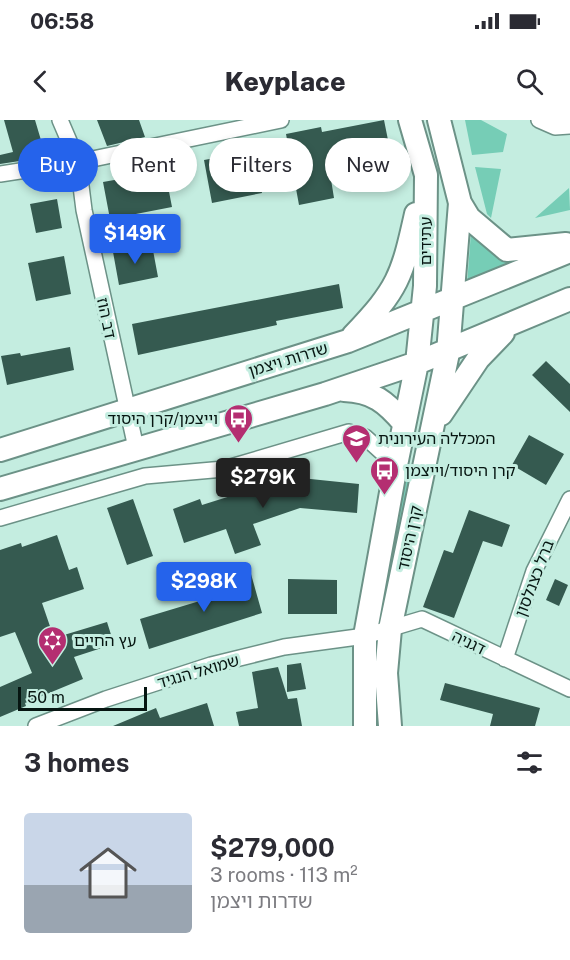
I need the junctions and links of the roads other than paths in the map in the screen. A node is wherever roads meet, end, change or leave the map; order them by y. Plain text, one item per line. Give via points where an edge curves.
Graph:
1 (60, 120) edge
2 (281, 120) edge
3 (410, 120) edge
4 (439, 120) edge
5 (539, 120) edge
6 (570, 126) edge
7 (68, 138) edge
8 (98, 158) edge
9 (18, 171) edge
10 (0, 174) edge
11 (426, 175) junction
12 (82, 192) edge
13 (460, 203) junction
14 (570, 243) edge
15 (570, 251) edge
16 (570, 299) edge
17 (450, 301) junction
18 (422, 312) junction
19 (524, 318) junction
20 (348, 341) junction
21 (448, 353) junction
22 (417, 363) junction
23 (325, 394) junction
24 (127, 408) junction
25 (404, 423) junction
26 (432, 431) junction
27 (136, 448) junction
28 (0, 450) edge
29 (396, 465) junction
30 (0, 489) edge
31 (570, 499) edge
32 (0, 518) edge
33 (390, 629) junction
34 (365, 636) junction
35 (505, 659) junction
36 (570, 689) edge
37 (36, 726) edge
38 (365, 726) edge
39 (390, 726) edge

1 - 7 street, דב הוז
2 - 8 street
3 - 11 main road, עתידים
4 - 13 main road, עתידים
5 - 6 street via 555,127
9 - 10 street
11 - 18 main road, עתידים
11 - 20 main road via 404,268 394,289
12 - 24 street, דב הוז
13 - 14 main road via 469,218 507,250
13 - 17 main road, עתידים
15 - 17 main road, שדרות ויצמן
16 - 19 main road
17 - 18 main road, שדרות ויצמן
17 - 21 main road, עתידים
18 - 20 main road, שדרות ויצמן
18 - 22 main road, עתידים
19 - 21 main road
19 - 26 main road via 478,359
20 - 24 main road, שדרות ויצמן
21 - 22 main road
21 - 26 main road, קרן היסוד
22 - 23 main road
22 - 25 main road, קרן היסוד
23 - 25 main road via 355,391 375,395
23 - 27 main road
24 - 27 street, דב הוז
24 - 28 main road, שדרות ויצמן
25 - 29 main road, קרן היסוד
26 - 33 main road, קרן היסוד
27 - 30 main road
29 - 32 street via 365,437 349,432 224,469 145,476
29 - 34 main road, קרן היסוד
31 - 35 street, ברל כצנלסון via 534,570
33 - 34 street, דגניה
33 - 35 street, דגניה via 422,620
33 - 39 main road, קרן היסוד via 386,673
34 - 37 street, שמואל הנגיד via 284,647 212,665
34 - 38 main road, קרן היסוד
35 - 36 street, דגניה

